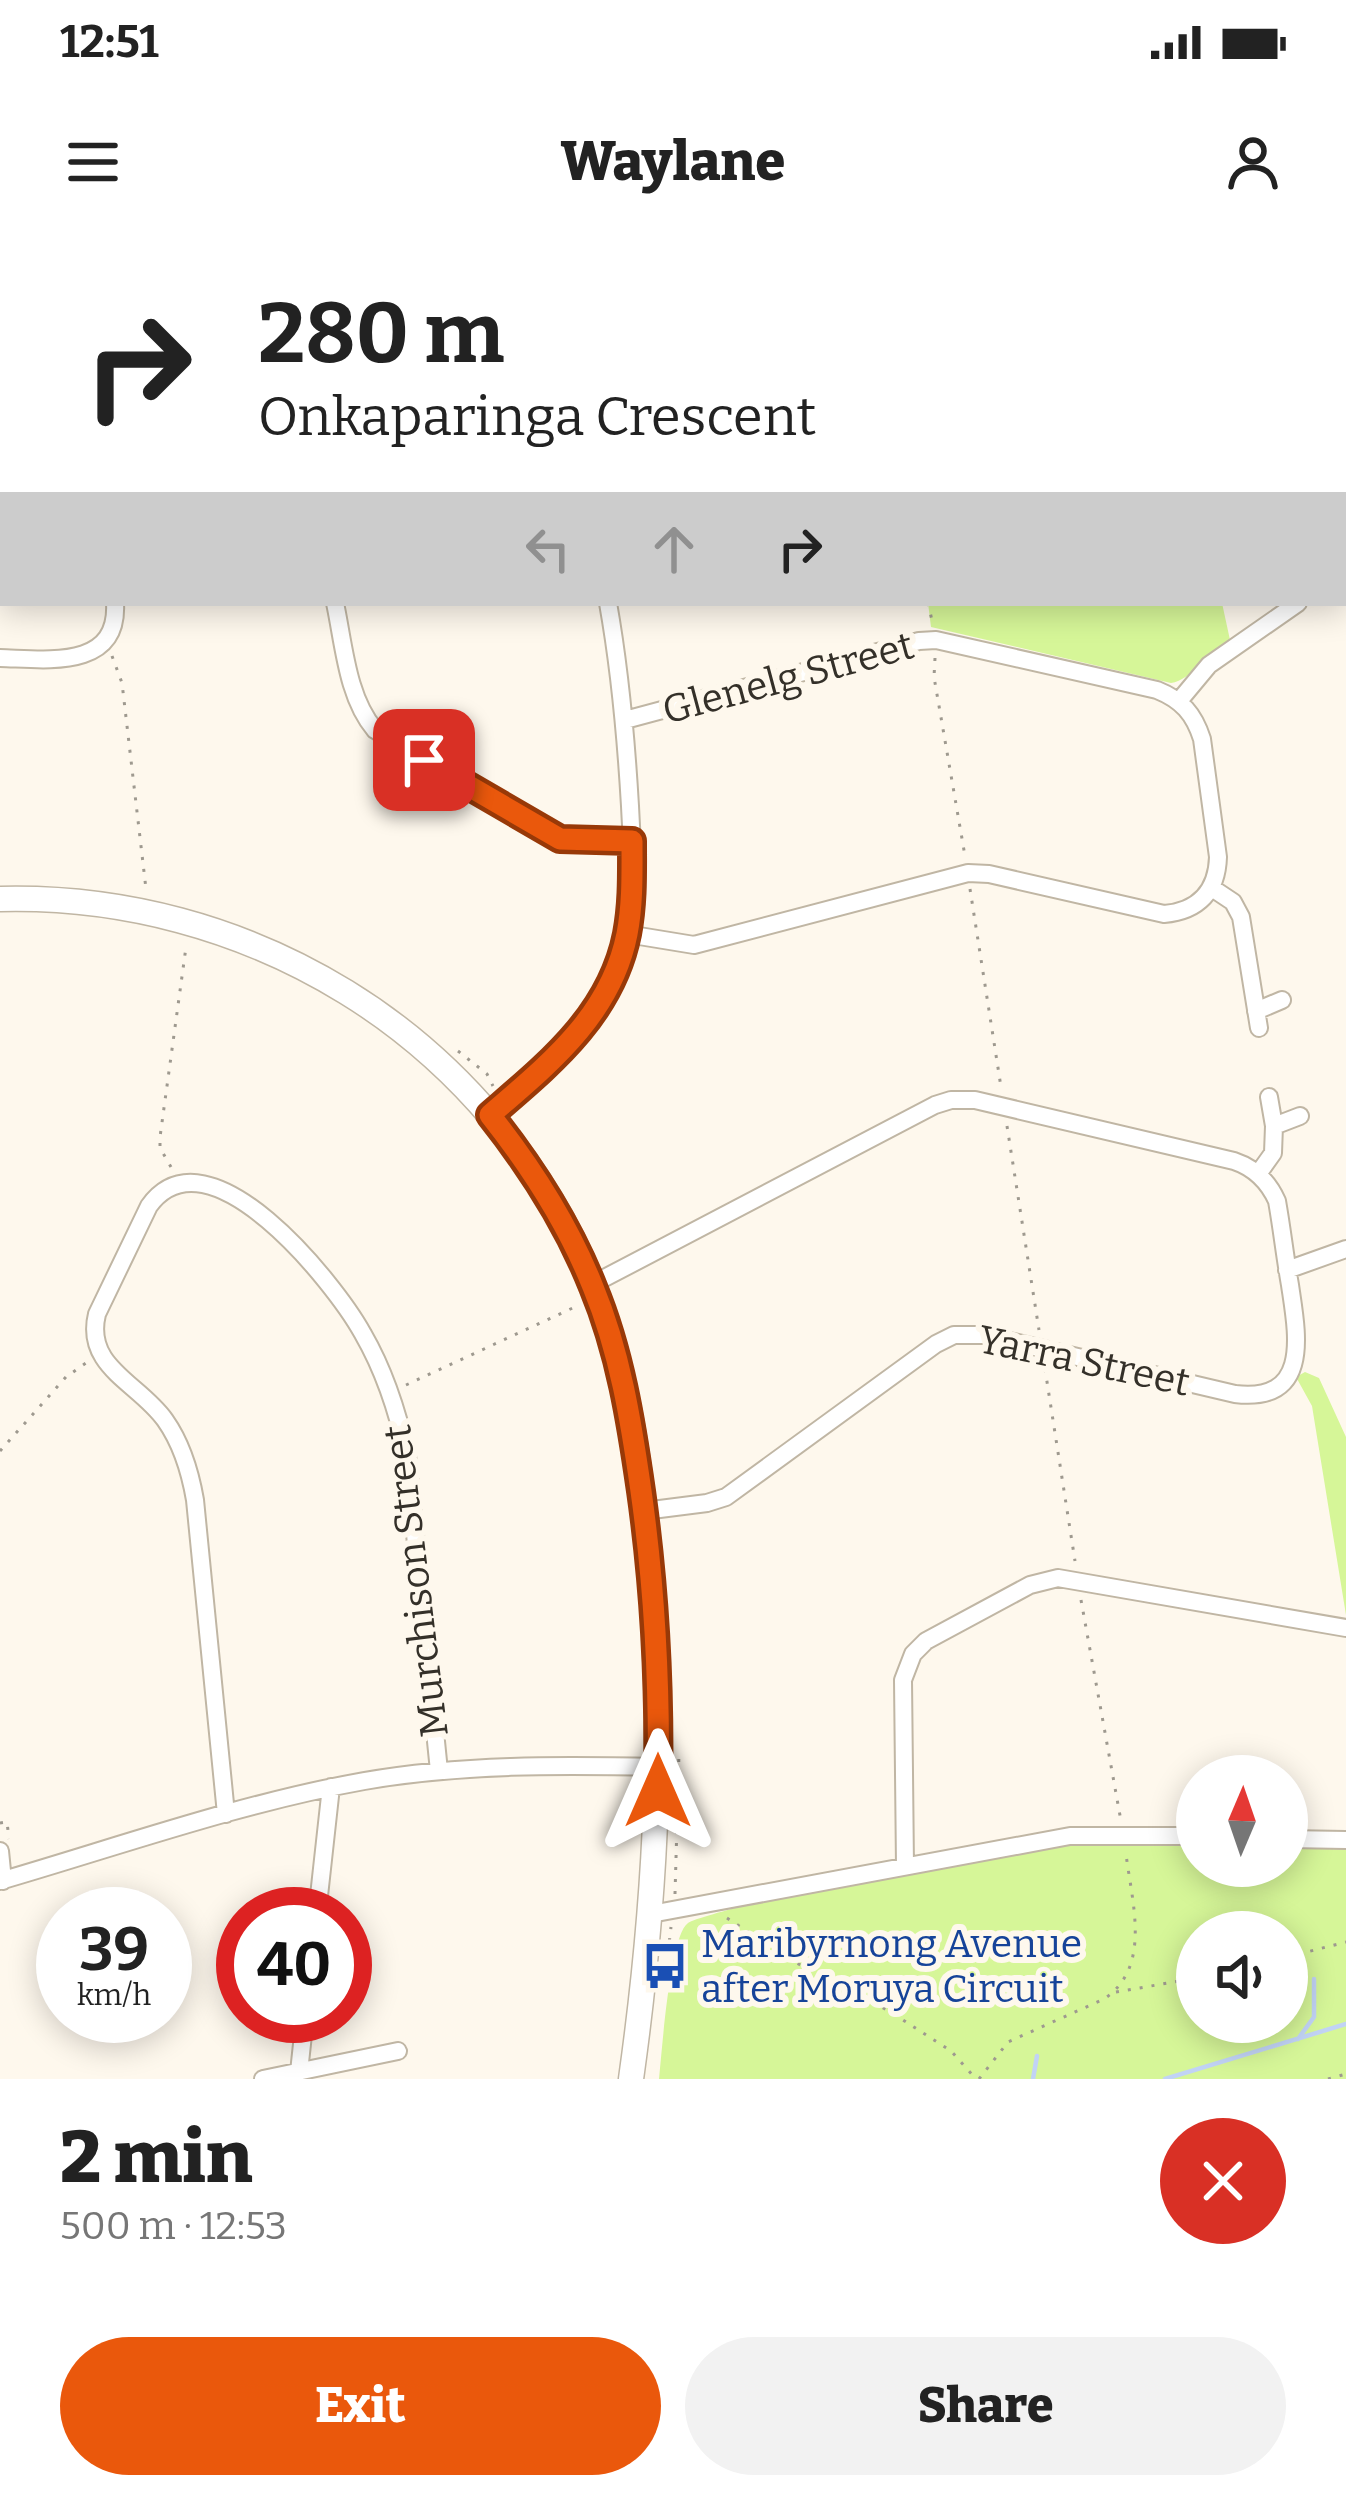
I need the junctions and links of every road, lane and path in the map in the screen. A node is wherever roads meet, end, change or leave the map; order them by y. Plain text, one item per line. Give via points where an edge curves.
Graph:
1 (115, 606) edge
2 (336, 606) edge
3 (608, 606) edge
4 (929, 606) edge
5 (1294, 606) edge
6 (936, 640) junction
7 (102, 643) junction
8 (0, 658) edge
9 (1179, 701) junction
10 (625, 721) junction
11 (632, 841) junction
12 (968, 873) junction
13 (1212, 888) junction
14 (138, 895) dead end
15 (0, 899) edge
16 (627, 934) junction
17 (187, 945) dead end
18 (1282, 1000) dead end
19 (447, 1042) dead end
20 (500, 1086) dead end
21 (1269, 1097) dead end
22 (1004, 1107) junction
23 (490, 1115) junction
24 (1300, 1116) dead end
25 (1274, 1126) junction
26 (175, 1173) dead end
27 (1258, 1174) junction
28 (1346, 1249) edge
29 (1287, 1270) junction
30 (596, 1293) junction
31 (1042, 1348) junction
32 (91, 1360) dead end
33 (390, 1393) junction
34 (0, 1451) edge
35 (644, 1511) junction
36 (1078, 1581) junction
37 (1346, 1628) edge
38 (677, 1738) dead end
39 (658, 1767) junction
40 (439, 1771) junction
41 (331, 1787) junction
42 (226, 1814) junction
43 (1124, 1834) junction
44 (1176, 1835) edge
45 (1308, 1839) edge
46 (1346, 1840) edge
47 (0, 1851) edge
48 (905, 1866) junction
49 (2, 1881) edge
50 (319, 1887) edge
51 (662, 1912) junction
52 (726, 1918) dead end
53 (1346, 1942) edge
54 (1308, 1952) edge
55 (665, 1966) dead end
56 (1176, 1982) edge
57 (1114, 1993) junction
58 (302, 2043) edge
59 (398, 2051) dead end
60 (298, 2072) junction
61 (1346, 2074) edge
62 (262, 2079) edge
63 (631, 2079) edge
64 (978, 2079) edge
65 (1328, 2079) edge

1 - 7 street
2 - 11 street via 356,698 375,730 545,833 576,842
3 - 10 street
4 - 6 path
5 - 9 street via 1209,665
6 - 9 street, Glenelg Street
6 - 10 street, Glenelg Street
6 - 12 path via 934,677
7 - 8 street via 71,659
7 - 14 path via 122,683 146,891
9 - 13 street via 1202,739 1218,857
10 - 11 street
11 - 16 street
12 - 13 street via 1164,914 1188,910
12 - 16 street via 694,945
12 - 22 path
13 - 18 street via 1241,917 1257,1019
15 - 23 street via 131,909 265,950 387,1020
16 - 23 street via 589,1021
17 - 26 path via 160,1137
19 - 20 path
21 - 25 street
22 - 27 street via 1234,1161
22 - 30 street via 943,1102
22 - 31 path
23 - 30 street via 548,1196
24 - 25 street
25 - 27 street via 1273,1153
27 - 29 street, Yarra Street via 1276,1201
28 - 29 street
29 - 31 street, Yarra Street via 1297,1355 1267,1391 1235,1394
30 - 33 path
30 - 35 street via 622,1378
31 - 35 street, Yarra Street via 974,1333 945,1339 726,1498
31 - 36 path
32 - 34 path
33 - 40 street, Murchison Street via 407,1455
33 - 42 street, Murchison Street via 350,1311 271,1224 201,1182 175,1184 154,1198 97,1314 95,1340 105,1363 166,1421 188,1467
35 - 39 street
36 - 37 street
36 - 43 path
36 - 48 street via 1030,1585 913,1654 903,1689
38 - 51 path via 678,1818
39 - 40 street
39 - 51 street
40 - 41 street
41 - 42 street
41 - 50 street
42 - 49 street
43 - 44 street
43 - 48 street via 1070,1835
43 - 57 path via 1136,1942 1129,1974
45 - 46 street
47 - 49 street
48 - 51 street
51 - 55 path
51 - 63 street
52 - 64 path via 951,2050
53 - 54 path
56 - 57 path
57 - 64 path via 1008,2042
58 - 60 street
59 - 60 street
60 - 62 street
61 - 65 path

